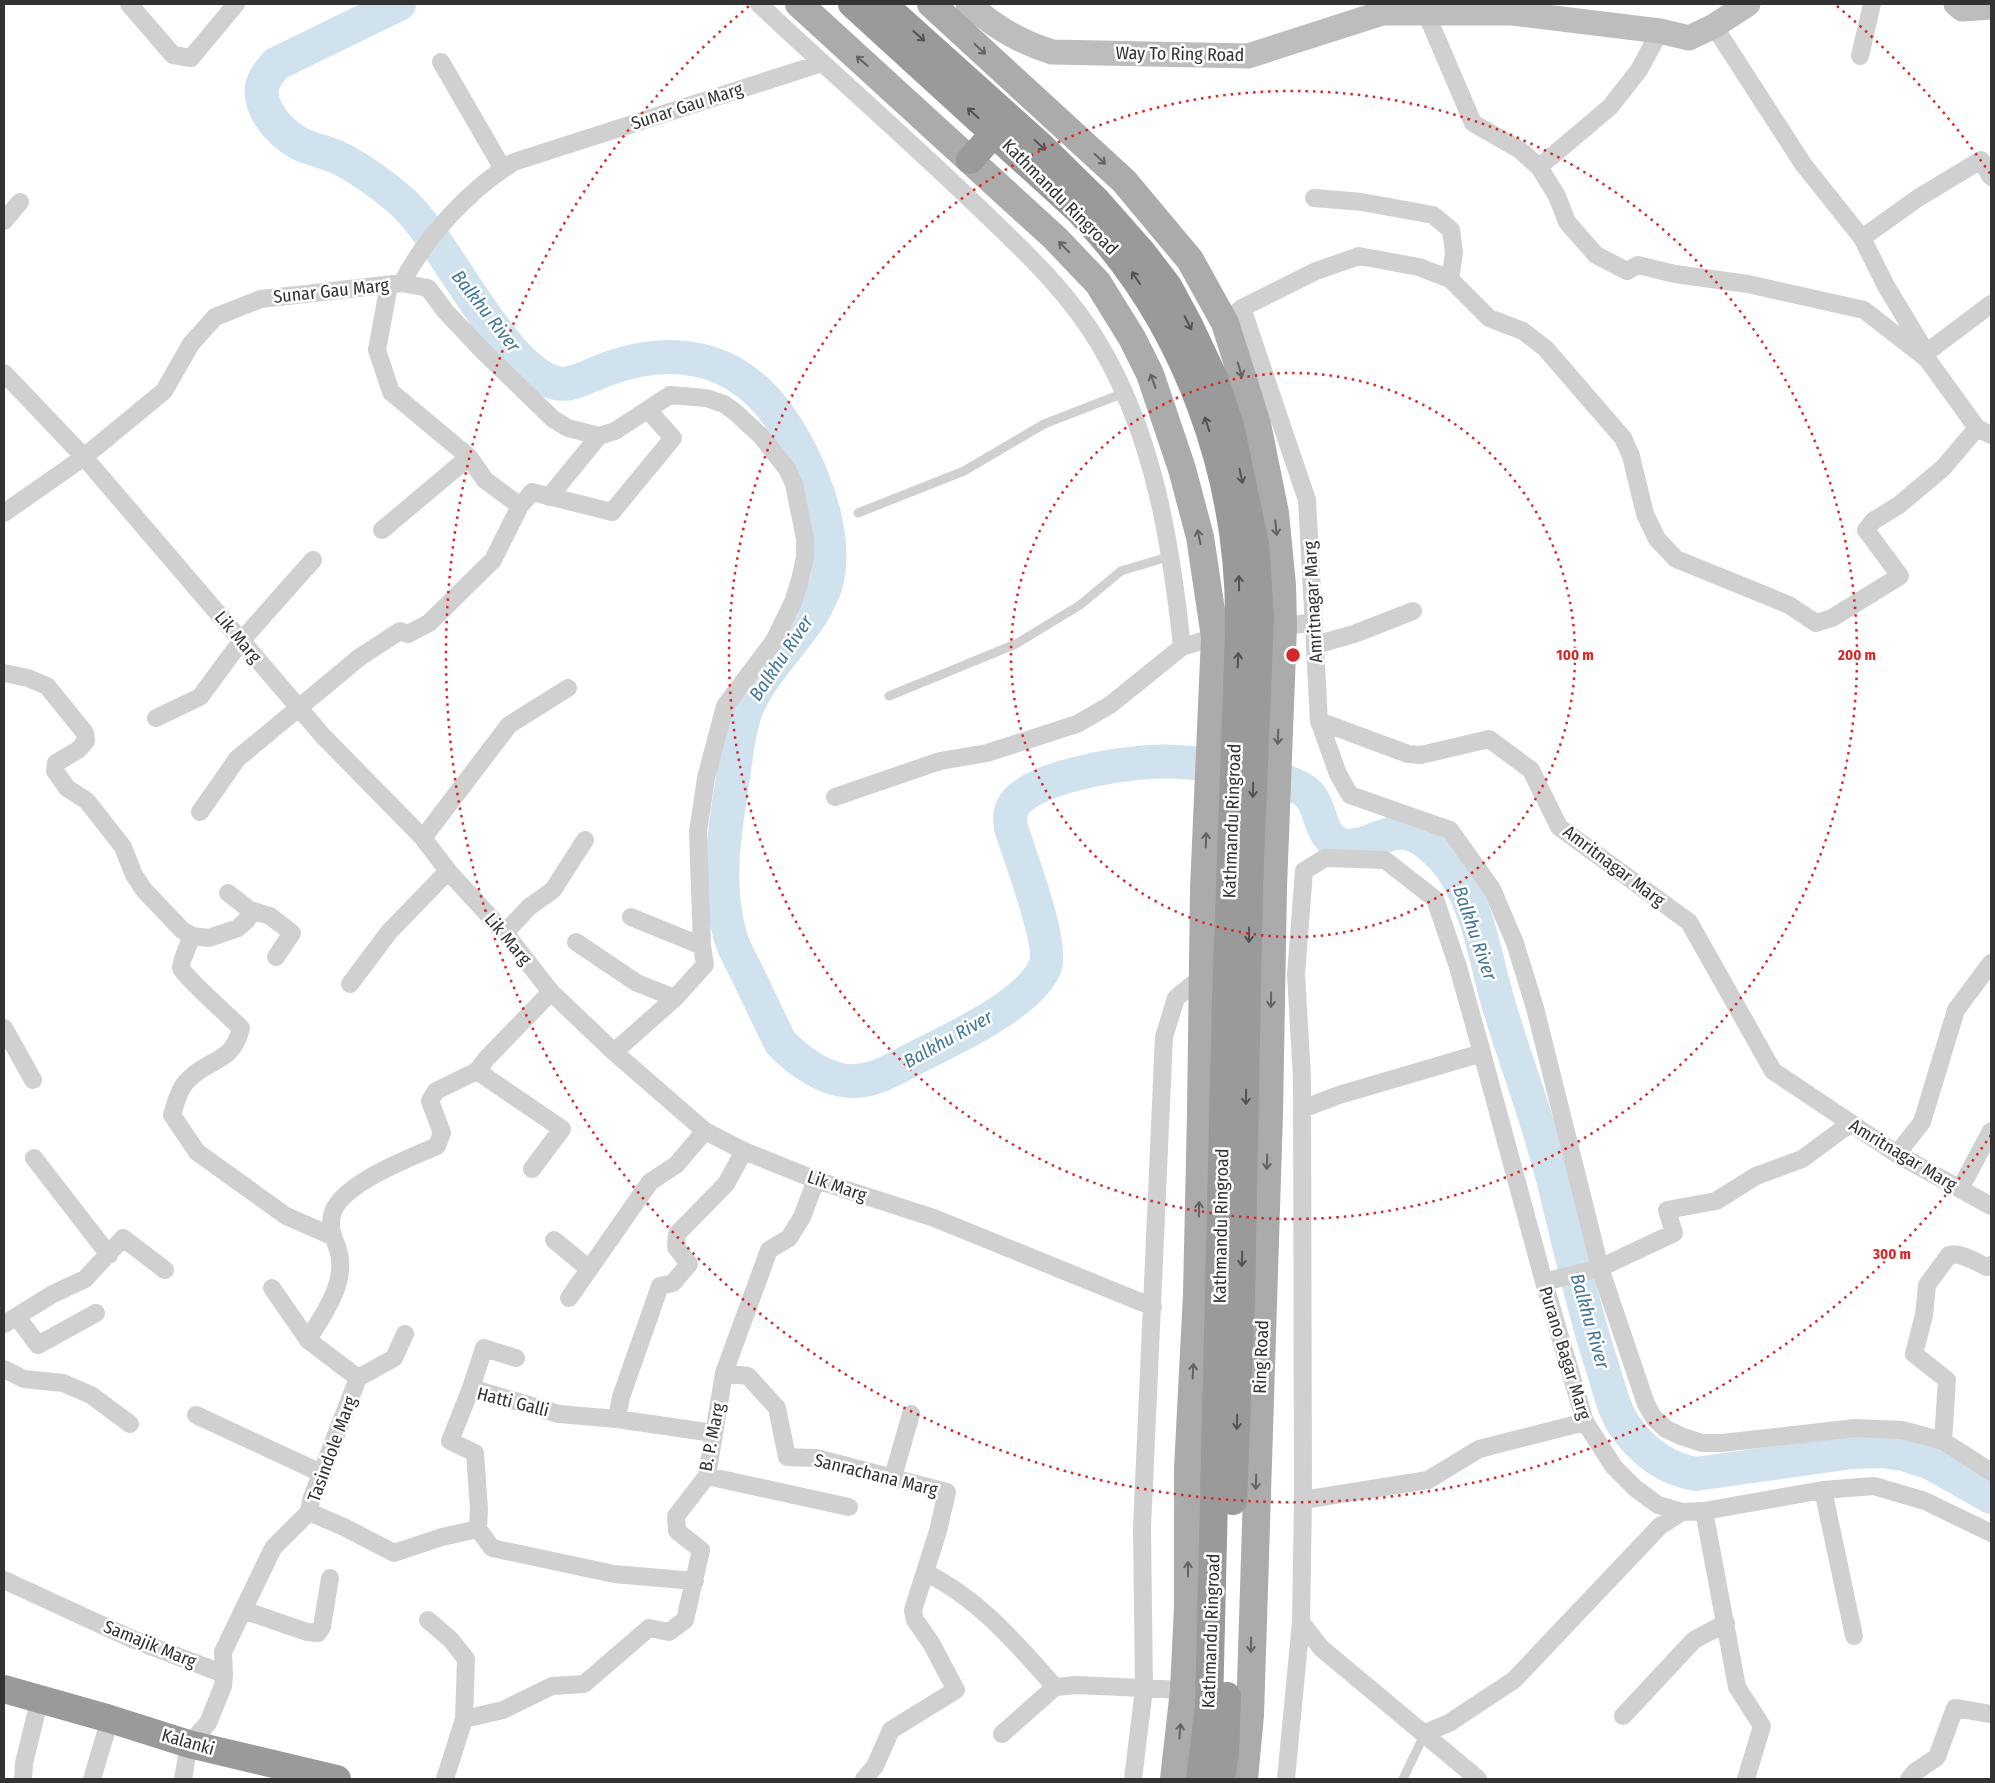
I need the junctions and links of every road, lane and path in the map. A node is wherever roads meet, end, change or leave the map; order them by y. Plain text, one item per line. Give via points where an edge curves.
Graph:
1 (129, 4) edge
2 (236, 4) edge
3 (759, 4) edge
4 (800, 4) edge
5 (852, 4) edge
6 (883, 4) edge
7 (931, 4) edge
8 (968, 4) edge
9 (1748, 4) edge
10 (1872, 4) edge
11 (1956, 4) edge
12 (1991, 7) edge
13 (1384, 9) edge
14 (1426, 13) junction
15 (1714, 26) junction
16 (1660, 31) junction
17 (1860, 56) dead end
18 (441, 62) dead end
19 (822, 63) junction
20 (898, 94) junction
21 (878, 113) junction
22 (1002, 125) junction
23 (1986, 159) edge
24 (970, 160) junction
25 (1540, 167) junction
26 (503, 169) junction
27 (1991, 177) edge
28 (1314, 198) dead end
29 (20, 202) dead end
30 (4, 221) edge
31 (1862, 238) junction
32 (1450, 279) junction
33 (399, 281) junction
34 (1991, 304) edge
35 (1234, 316) junction
36 (1926, 353) junction
37 (4, 373) edge
38 (1124, 393) junction
39 (1955, 396) junction
40 (648, 410) junction
41 (1984, 431) edge
42 (599, 436) junction
43 (468, 456) junction
44 (84, 457) junction
45 (549, 497) junction
46 (520, 506) junction
47 (4, 513) edge
48 (858, 513) dead end
49 (382, 530) dead end
50 (1172, 556) junction
51 (312, 560) dead end
52 (1413, 611) dead end
53 (1314, 622) junction
54 (1249, 631) junction
55 (242, 640) junction
56 (1315, 645) junction
57 (1182, 647) junction
58 (4, 673) edge
59 (568, 688) dead end
60 (1246, 689) junction
61 (889, 696) dead end
62 (298, 708) junction
63 (156, 718) dead end
64 (1319, 721) junction
65 (835, 797) dead end
66 (200, 812) dead end
67 (423, 838) junction
68 (585, 840) dead end
69 (448, 871) junction
70 (1239, 887) junction
71 (228, 893) dead end
72 (250, 910) junction
73 (631, 917) dead end
74 (505, 933) junction
75 (192, 936) junction
76 (576, 942) dead end
77 (702, 946) junction
78 (276, 957) dead end
79 (1991, 962) edge
80 (1203, 976) junction
81 (350, 984) dead end
82 (551, 992) junction
83 (675, 998) junction
84 (4, 1028) edge
85 (614, 1052) junction
86 (1482, 1053) junction
87 (477, 1072) junction
88 (33, 1080) dead end
89 (1302, 1110) junction
90 (1851, 1123) junction
91 (705, 1130) junction
92 (1991, 1131) edge
93 (744, 1151) junction
94 (1897, 1154) junction
95 (34, 1158) dead end
96 (532, 1169) dead end
97 (816, 1180) junction
98 (1960, 1189) junction
99 (1991, 1206) edge
100 (332, 1236) junction
101 (554, 1240) dead end
102 (109, 1255) junction
103 (1991, 1265) edge
104 (588, 1268) junction
105 (1598, 1268) junction
106 (165, 1270) dead end
107 (1549, 1281) junction
108 (272, 1288) dead end
109 (568, 1298) dead end
110 (1153, 1307) junction
111 (96, 1313) dead end
112 (10, 1320) edge
113 (405, 1334) dead end
114 (308, 1340) junction
115 (516, 1358) dead end
116 (4, 1369) edge
117 (724, 1373) junction
118 (358, 1378) junction
119 (471, 1388) junction
120 (911, 1414) dead end
121 (196, 1415) dead end
122 (617, 1419) junction
123 (1584, 1422) junction
124 (130, 1424) dead end
125 (713, 1433) junction
126 (1943, 1441) junction
127 (1991, 1472) edge
128 (323, 1474) junction
129 (707, 1476) junction
130 (893, 1477) junction
131 (1823, 1490) junction
132 (1303, 1500) junction
133 (849, 1508) dead end
134 (1704, 1511) junction
135 (309, 1512) junction
136 (1682, 1512) junction
137 (478, 1529) junction
138 (1991, 1533) edge
139 (926, 1572) junction
140 (330, 1578) dead end
141 (4, 1580) edge
142 (695, 1581) junction
143 (243, 1610) junction
144 (428, 1620) dead end
145 (1300, 1622) junction
146 (1726, 1623) junction
147 (1854, 1636) dead end
148 (224, 1674) junction
149 (1056, 1687) junction
150 (4, 1689) edge
151 (1144, 1689) junction
152 (1184, 1690) junction
153 (40, 1698) junction
154 (1991, 1714) edge
155 (1624, 1716) dead end
156 (110, 1718) junction
157 (464, 1719) junction
158 (1425, 1733) junction
159 (1002, 1734) dead end
160 (189, 1744) junction
161 (23, 1779) edge
162 (92, 1779) edge
163 (183, 1779) edge
164 (337, 1779) edge
165 (445, 1779) edge
166 (864, 1779) edge
167 (1133, 1779) edge
168 (1174, 1779) edge
169 (1200, 1779) edge
170 (1221, 1779) edge
171 (1244, 1779) edge
172 (1286, 1779) edge
173 (1403, 1779) edge
174 (1478, 1779) edge
175 (1746, 1779) edge
176 (1909, 1779) edge

1 - 2 street via 173,55 191,58
3 - 19 street
20 -> 4 main road
22 -> 5 highway, Kathmandu Ringroad
6 -> 22 highway, Kathmandu Ringroad
7 -> 35 main road via 1124,181
8 - 13 street, Way To Ring Road via 995,27 1024,44 1052,52 1248,56
9 - 15 street, Way To Ring Road
10 - 17 street
11 - 12 street via 1962,8
13 - 14 street, Way To Ring Road
14 - 16 street, Way To Ring Road via 1512,13
14 - 25 street via 1473,123 1520,150
15 - 16 street, Way To Ring Road via 1689,38
15 - 31 street via 1803,164
16 - 25 street via 1639,70 1610,107
18 - 26 street
19 - 21 street
19 - 26 street, Sunar Gau Marg via 514,162
20 - 21 street
20 - 24 main road
21 - 38 street via 1052,281 1094,335
22 - 24 highway
22 - 54 highway, Kathmandu Ringroad via 1097,201 1168,286 1197,343 1222,402 1256,544
23 - 27 street
23 - 31 street via 1918,198
54 -> 24 main road via 1200,537 1182,469 1150,374 1132,338 1098,283
25 - 39 street via 1567,222 1596,255 1627,271 1638,265 1675,274 1748,284 1864,310 1927,359
26 - 33 street, Sunar Gau Marg via 486,179 441,227
28 - 32 street via 1362,202 1432,215 1451,230 1454,253
29 - 30 street
31 - 36 street
32 - 35 street via 1418,267 1359,256 1316,271
32 - 41 street via 1489,318 1523,331 1545,348 1624,438 1632,456 1645,514 1657,539 1676,559 1789,605 1816,623 1832,618 1900,576 1866,530
33 - 42 street via 428,288 446,312 553,420 568,428
33 - 43 street via 377,350 391,392
33 - 44 street, Sunar Gau Marg via 261,298 215,317 192,344 164,391
34 - 36 street
35 - 53 street, Amritnagar Marg via 1307,500
35 -> 54 main road via 1275,513 1282,585
36 - 39 street
37 - 44 street, Lik Marg
38 - 48 lane via 1044,424 964,471
38 - 50 street via 1157,488
39 - 41 street
40 - 42 street via 615,431
40 - 45 street via 673,438 612,512
40 - 77 street via 670,395 689,395 724,404 735,412 761,436 787,469 796,493 805,539 800,580 783,625 725,706 715,739 698,832
42 - 45 street
43 - 46 street via 485,480
43 - 49 street
44 - 47 street, Sunar Gau Marg
44 - 55 street, Lik Marg
45 - 46 street via 532,492
46 - 62 street via 493,560 429,623 408,634 400,631 360,657
50 - 57 street
50 - 61 lane via 1121,571 1080,605 1016,644
51 - 55 street
52 - 56 street
53 - 54 street
53 - 56 street, Amritnagar Marg
54 - 57 street
54 - 60 highway, Kathmandu Ringroad
54 - 60 main road
55 - 62 street, Lik Marg
55 - 63 street via 200,697
56 - 64 street, Amritnagar Marg
57 - 65 street via 1110,705 1077,724 986,753 940,761
58 - 75 street via 47,686 85,733 86,741 78,750 56,763 55,771 67,788 87,801 123,847 144,890 182,930
59 - 67 street via 509,725
60 - 70 highway, Kathmandu Ringroad
70 -> 60 main road
62 - 66 street via 237,760
62 - 67 street, Lik Marg
64 - 90 street, Amritnagar Marg via 1408,754 1421,755 1489,739 1531,770 1559,827 1689,922 1774,1071
64 - 105 street via 1338,774 1350,795 1450,830 1492,888 1535,1008
67 - 69 street, Lik Marg
68 - 74 street via 552,890 529,906
69 - 74 street, Lik Marg
69 - 81 street via 388,932
70 - 80 main road
70 - 169 highway, Kathmandu Ringroad via 1209,1707
70 -> 170 highway, Kathmandu Ringroad via 1241,1299 1225,1753
70 -> 171 main road, Ring Road via 1272,934 1250,1715
71 - 72 street
72 - 75 street via 247,920 238,928 209,938
72 - 78 street via 270,916 292,933
73 - 77 street
74 - 82 street, Lik Marg
75 - 100 street via 181,970 241,1028 231,1052 189,1079 178,1095 172,1115 197,1152 286,1216
76 - 83 street via 636,983
77 - 83 street via 705,965
79 - 94 street via 1956,1010 1922,1122
80 - 110 street via 1176,998 1164,1037
152 -> 80 main road
82 - 85 street, Lik Marg
82 - 87 street
83 - 85 street
84 - 88 street
85 - 91 street, Lik Marg
86 - 89 street via 1339,1095
86 - 89 street, Purano Bagar Marg via 1435,899 1385,860 1325,858 1304,872 1296,975
86 - 107 street, Purano Bagar Marg
87 - 96 street via 562,1129
87 - 100 street via 436,1091 430,1101 442,1133 437,1146 390,1166 353,1187 333,1211
89 - 132 street
90 - 94 street, Amritnagar Marg
90 - 105 street via 1802,1159 1756,1176 1716,1201 1667,1210 1674,1234
91 - 93 street, Lik Marg
91 - 104 street via 676,1165 650,1182
92 - 98 street
93 - 97 street, Lik Marg
93 - 122 street via 726,1184 677,1234 676,1247 689,1264 673,1284 660,1286 621,1397
94 - 98 street, Amritnagar Marg
95 - 102 street
97 - 110 street, Lik Marg via 934,1218
97 - 117 street, B. P. Marg via 789,1238 769,1250
98 - 99 street, Amritnagar Marg
100 - 114 street via 340,1260 335,1294
101 - 104 street
102 - 106 street via 123,1238
102 - 112 street via 85,1279
103 - 126 street via 1987,1267 1963,1256 1949,1255 1927,1285 1924,1315 1914,1354 1946,1380
104 - 109 street
105 - 107 street
105 - 126 street via 1646,1404 1666,1429 1702,1443 1855,1428 1902,1430
107 - 123 street, Purano Bagar Marg
108 - 114 street, Tasindole Marg
110 - 151 street via 1142,1528
111 - 112 street via 38,1345
113 - 118 street via 394,1358
114 - 118 street, Tasindole Marg
115 - 119 street via 484,1348
116 - 124 street via 24,1378 63,1383 91,1395
117 - 125 street, B. P. Marg
117 - 130 street, Sanrachana Marg via 748,1376 778,1408 787,1457 816,1458
118 - 128 street, Tasindole Marg
119 - 122 street, Hatti Galli via 560,1414
119 - 137 street, Hatti Galli via 450,1441 475,1453
120 - 130 street
121 - 128 street
122 - 125 street, Hatti Galli
123 - 132 street via 1479,1449 1428,1480
123 - 136 street, Purano Bagar Marg via 1614,1467 1634,1488 1658,1505
125 - 129 street, B. P. Marg
126 - 127 street
128 - 135 street, Tasindole Marg
129 - 133 street
129 - 142 street, B. P. Marg via 676,1516 677,1531 701,1550
130 - 139 street, Sanrachana Marg via 946,1492
131 - 134 street, Purano Bagar Marg
131 - 138 street, Purano Bagar Marg via 1874,1486 1896,1491 1925,1501
131 - 147 street
132 - 145 street
134 - 136 street, Purano Bagar Marg
134 - 146 street
135 - 137 street via 394,1553
135 - 143 street, Tasindole Marg via 273,1548
136 - 158 street via 1660,1526 1514,1680 1449,1722
137 - 142 street via 492,1548 614,1574
139 - 149 street via 949,1584 980,1609 1011,1637
139 - 166 street, Sanrachana Marg via 913,1610 915,1620 956,1690 892,1730 875,1766
140 - 143 street via 322,1627 318,1633
141 - 148 street, Samajik Marg via 132,1639
142 - 157 street, B. P. Marg via 685,1620 669,1632 649,1628 584,1684 552,1686 503,1710
143 - 148 street, Tasindole Marg via 223,1652
144 - 157 street via 451,1640 466,1659
145 - 158 street via 1321,1648
145 - 172 street
146 - 155 street via 1694,1640
146 - 175 street via 1737,1687 1762,1726
148 - 160 street via 223,1686 208,1723
149 - 151 street
149 - 159 street
150 - 153 highway, Kalanki
151 - 152 street
151 - 167 street
168 -> 152 main road
153 - 156 highway, Kalanki
153 - 161 street
154 - 176 street via 1955,1708 1937,1758
156 - 160 highway, Kalanki
156 - 162 street
157 - 165 street
158 - 173 lane
158 - 174 street
160 - 163 street
160 - 164 highway, Kalanki

